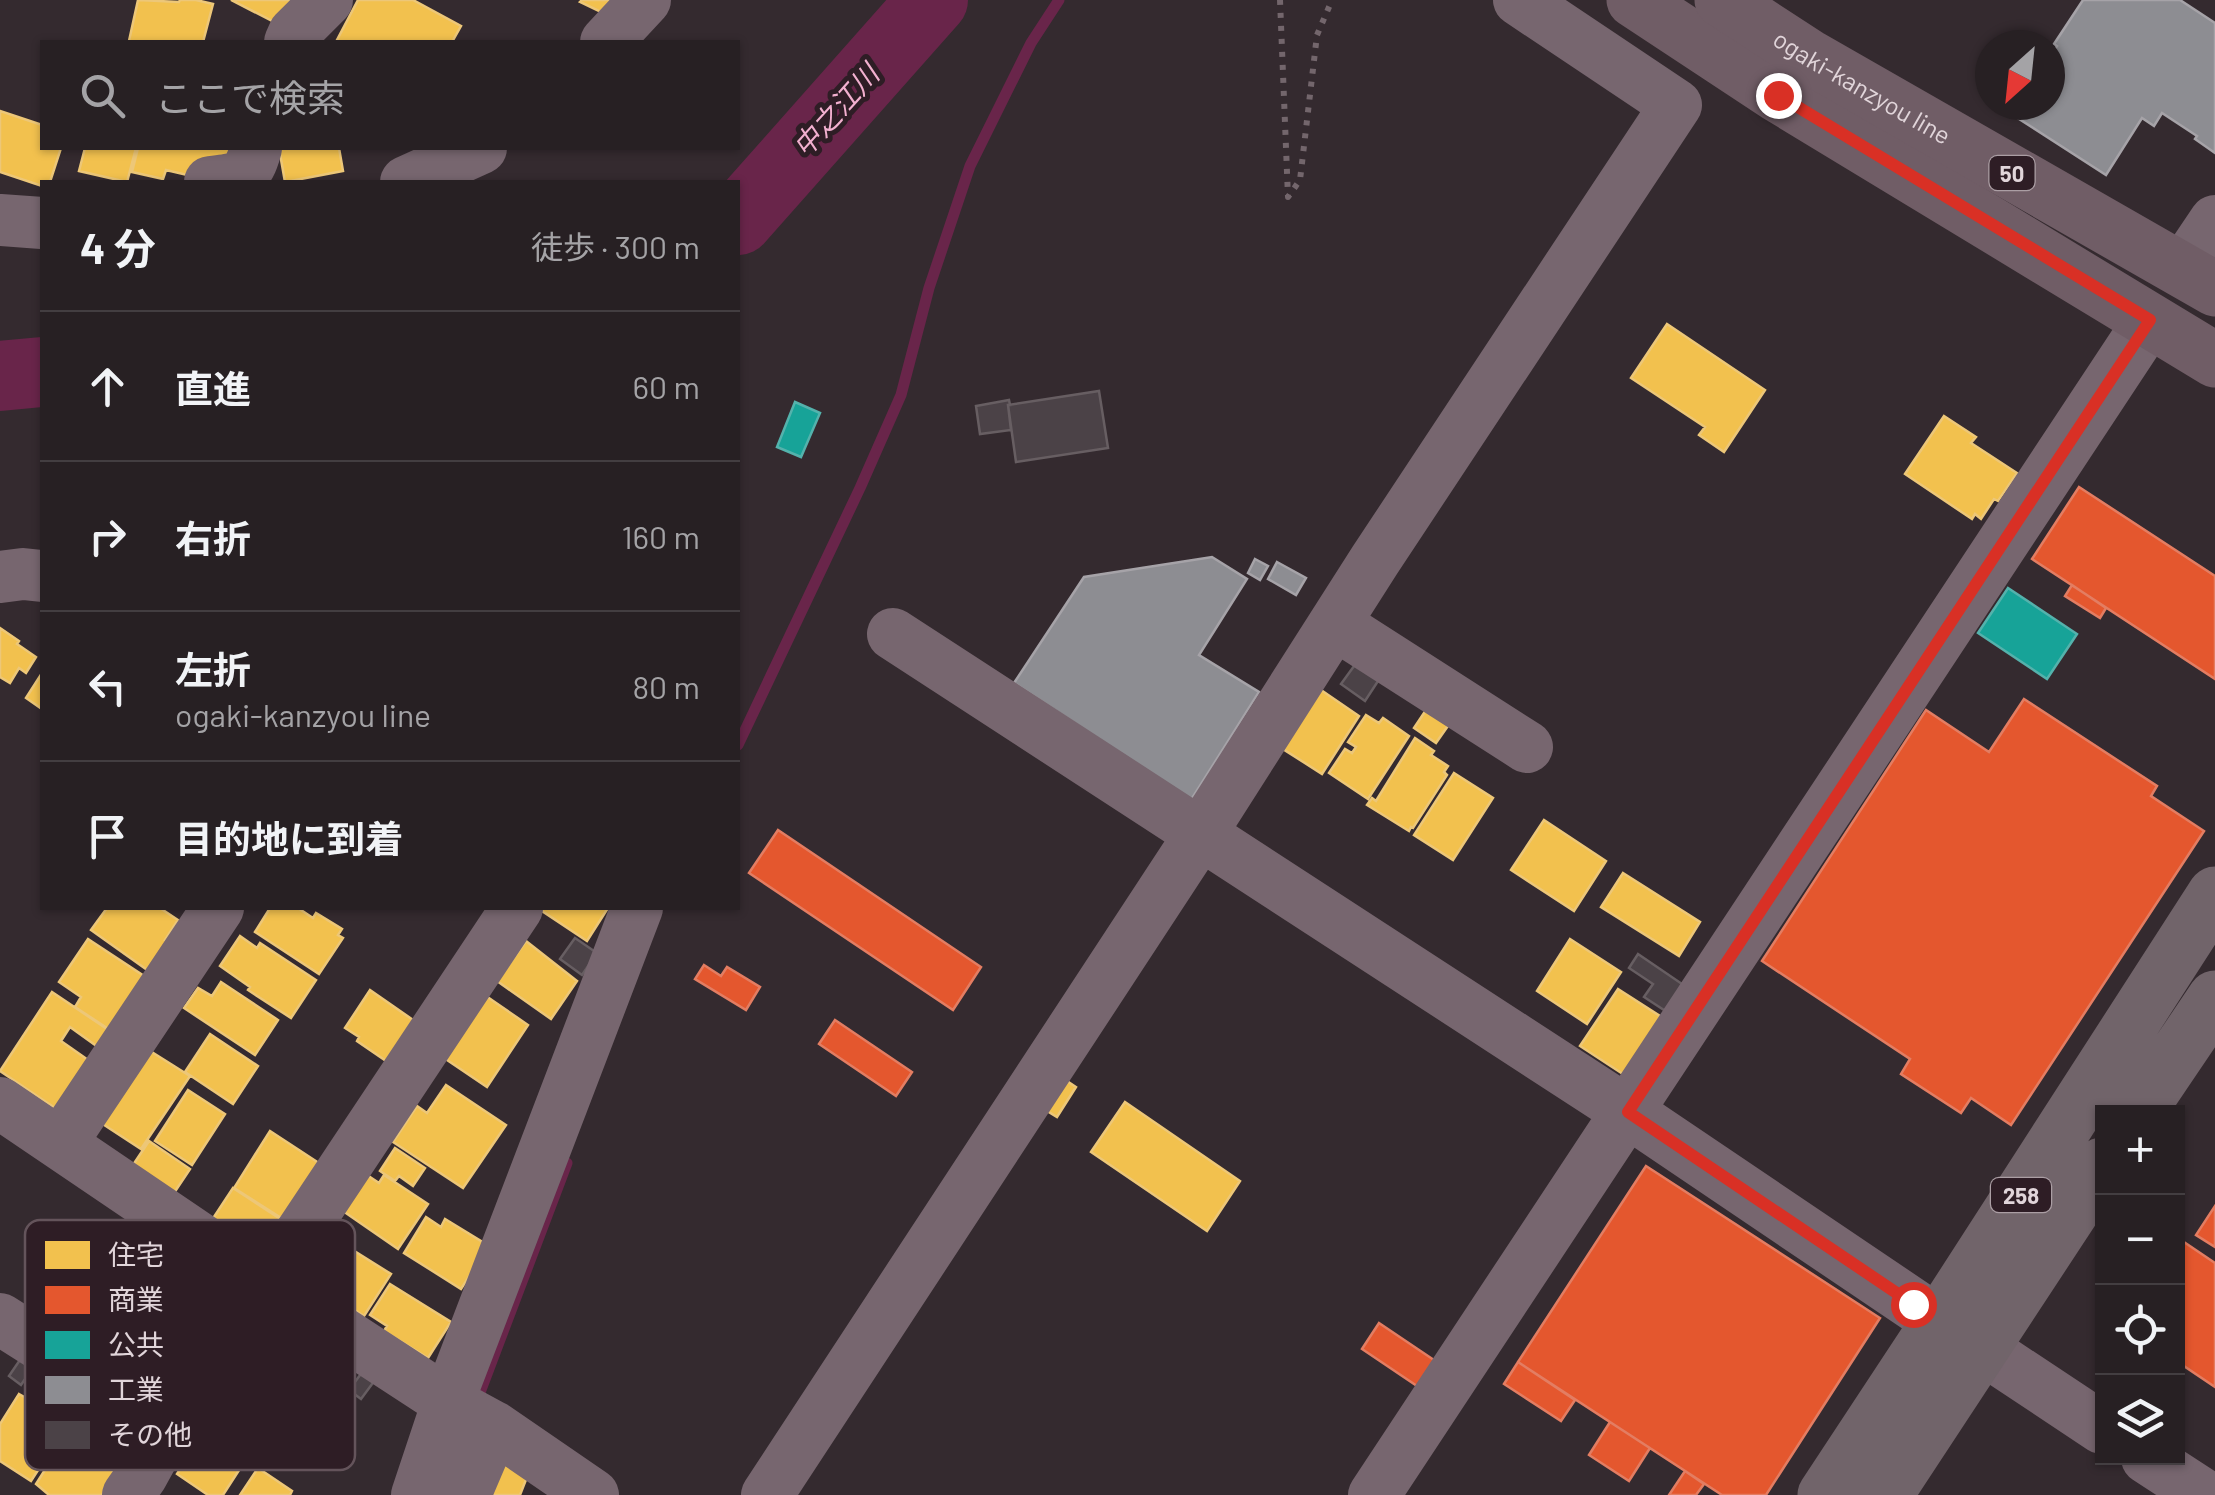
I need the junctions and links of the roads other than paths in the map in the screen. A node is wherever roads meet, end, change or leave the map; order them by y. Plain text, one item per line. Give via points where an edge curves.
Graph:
1 (327, 0) edge
2 (645, 0) edge
3 (1519, 0) edge
4 (1634, 0) edge
5 (1722, 0) edge
6 (291, 40) edge
7 (608, 40) edge
8 (1793, 76) junction
9 (255, 150) edge
10 (477, 150) edge
11 (227, 180) edge
12 (410, 180) edge
13 (0, 220) edge
14 (2215, 221) edge
15 (40, 223) edge
16 (2199, 280) edge
17 (2150, 320) junction
18 (2215, 360) edge
19 (40, 576) edge
20 (0, 577) edge
21 (1335, 624) junction
22 (893, 634) dead end
23 (1527, 747) dead end
24 (1202, 833) junction
25 (2215, 894) edge
26 (217, 910) edge
27 (515, 910) edge
28 (636, 910) edge
29 (2215, 998) edge
30 (0, 1103) edge
31 (2143, 1105) edge
32 (1628, 1112) junction
33 (61, 1143) junction
34 (2095, 1174) edge
35 (174, 1220) edge
36 (310, 1220) edge
37 (0, 1318) edge
38 (25, 1334) edge
39 (1960, 1335) junction
40 (355, 1340) edge
41 (471, 1414) junction
42 (2095, 1423) edge
43 (2158, 1465) edge
44 (417, 1495) edge
45 (465, 1495) edge
46 (594, 1495) edge
47 (767, 1495) edge
48 (1374, 1495) edge
49 (1825, 1495) edge
50 (1884, 1495) edge
51 (2204, 1495) edge

1 - 6 street
2 - 7 street
3 - 21 street via 1676,104
4 - 8 main road, ogaki-kanzyou line / 50
5 - 8 main road, ogaki-kanzyou line / 50
8 - 16 main road, ogaki-kanzyou line / 50
8 - 17 main road, ogaki-kanzyou line / 50
9 - 11 street via 250,168
10 - 12 street
13 - 15 street
14 - 16 street
17 - 18 main road, ogaki-kanzyou line / 50
17 - 32 street
19 - 20 street
21 - 23 street
21 - 24 street
22 - 24 street
24 - 32 street
24 - 47 street
25 - 39 highway, 258
26 - 33 street
27 - 36 street
28 - 41 street
29 - 31 highway
30 - 33 street
32 - 39 street
32 - 48 street
33 - 35 street
34 - 39 highway, 258
37 - 38 street
39 - 42 street
39 - 49 highway, 258
39 - 50 highway, 258
40 - 41 street
41 - 44 street
41 - 45 street
41 - 46 street
43 - 51 street

